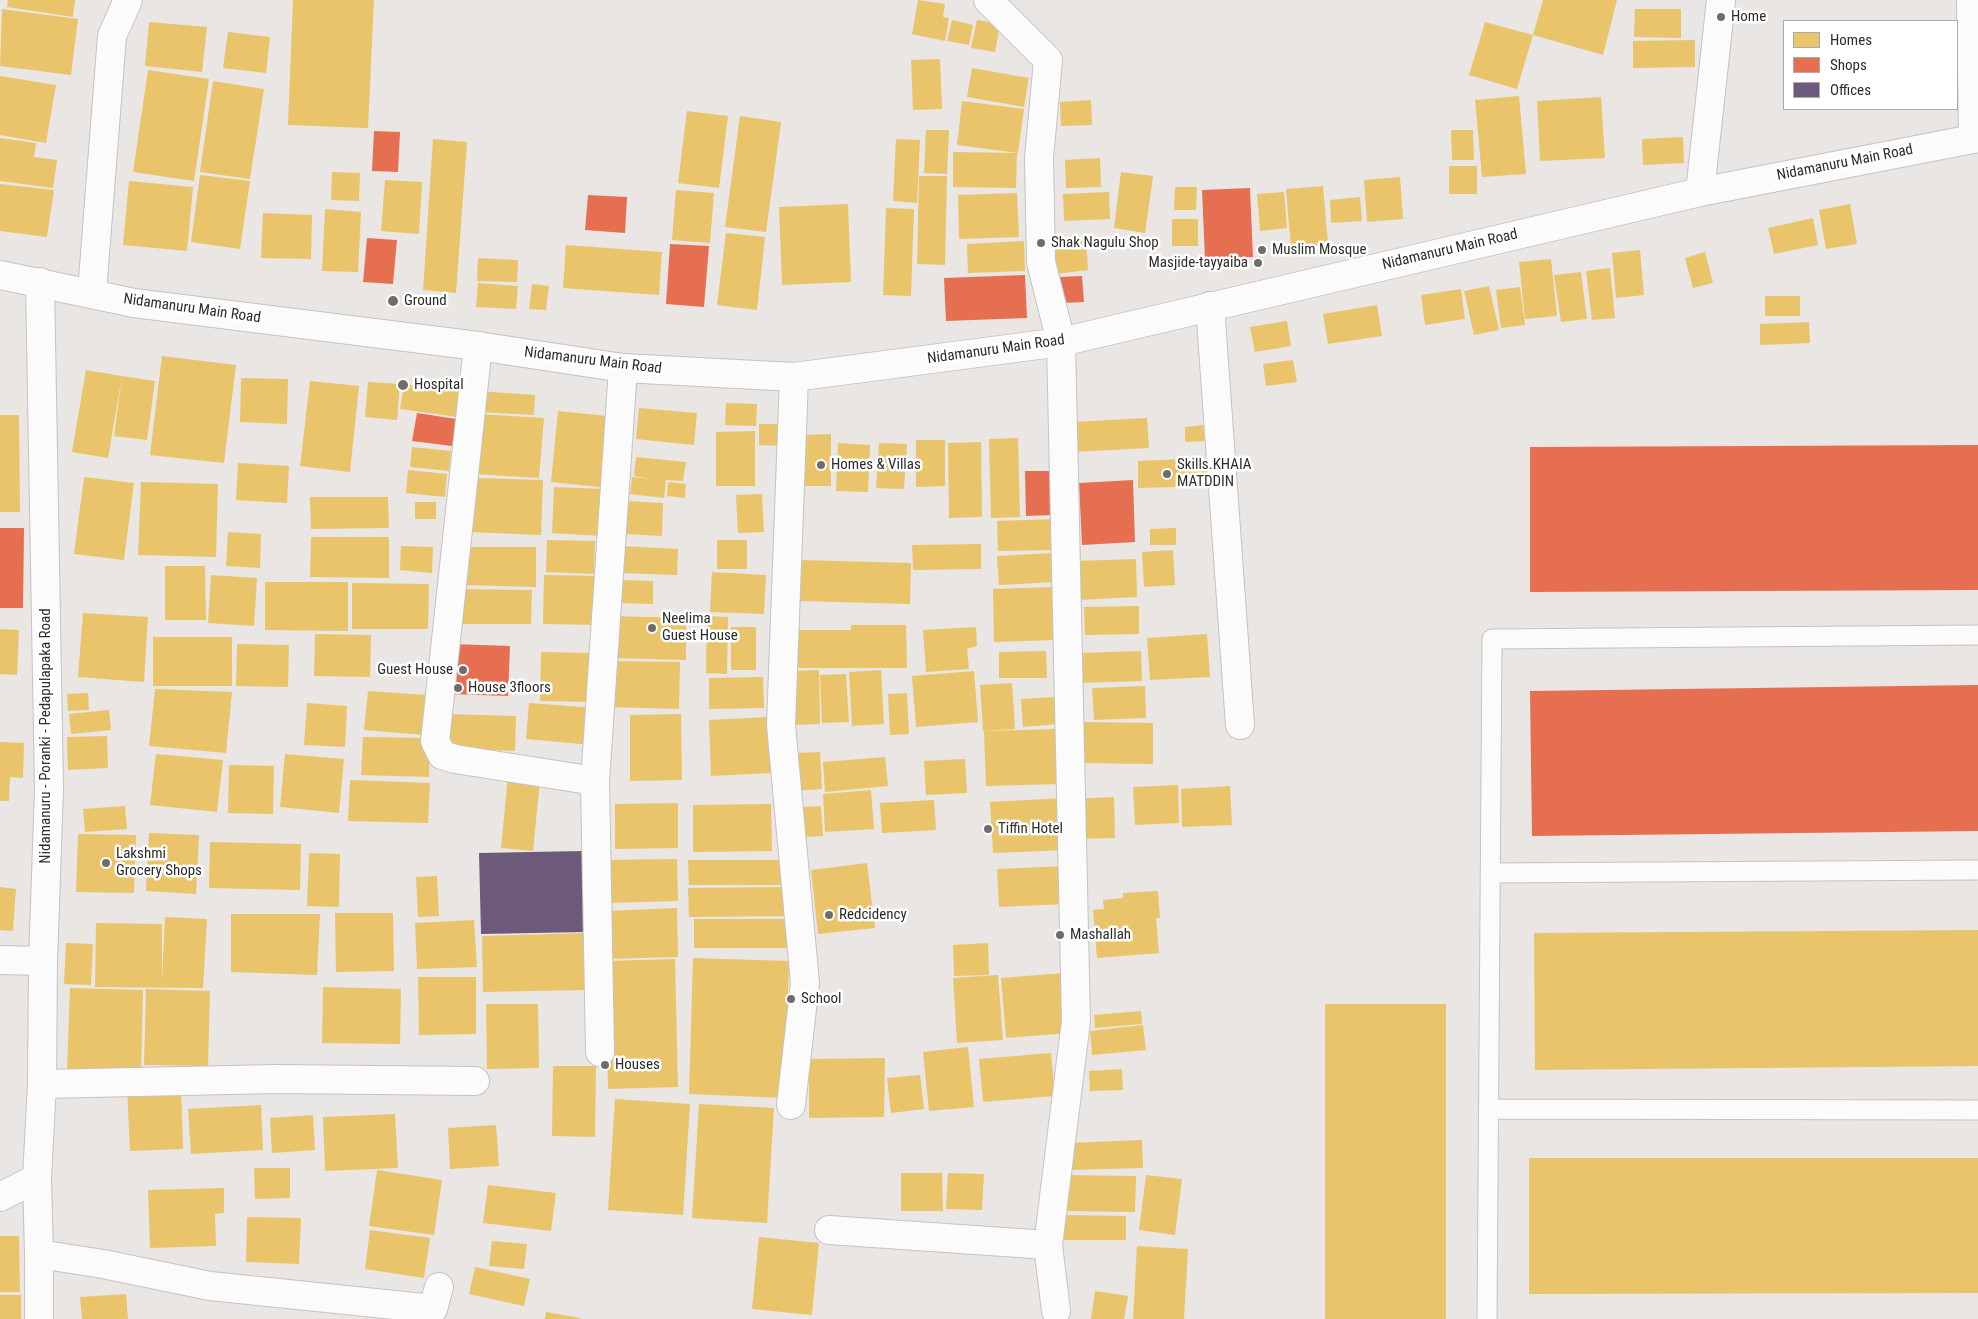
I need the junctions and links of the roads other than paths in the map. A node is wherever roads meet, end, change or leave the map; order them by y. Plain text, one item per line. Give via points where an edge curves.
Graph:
1 (112, 0) edge
2 (128, 0) edge
3 (988, 0) edge
4 (1721, 0) edge
5 (1971, 0) edge
6 (112, 36) junction
7 (1975, 138) edge
8 (1700, 192) junction
9 (0, 275) edge
10 (40, 282) junction
11 (92, 292) junction
12 (1210, 306) junction
13 (1062, 342) junction
14 (478, 346) junction
15 (623, 368) junction
16 (794, 376) junction
17 (1978, 635) edge
18 (1240, 725) dead end
19 (595, 781) junction
20 (1978, 870) edge
21 (1490, 872) junction
22 (0, 960) edge
23 (43, 961) junction
24 (600, 1052) dead end
25 (475, 1081) dead end
26 (42, 1084) junction
27 (791, 1105) dead end
28 (1488, 1109) junction
29 (1978, 1110) edge
30 (37, 1178) junction
31 (0, 1197) edge
32 (829, 1230) dead end
33 (1048, 1246) junction
34 (39, 1254) junction
35 (435, 1305) edge
36 (1056, 1311) dead end
37 (39, 1319) edge
38 (1487, 1319) edge

1 - 6 street
2 - 6 street
3 - 13 street via 1048,60 1039,158 1041,262
4 - 8 street
5 - 7 street
6 - 11 street
7 - 8 street, Nidamanuru Main Road
8 - 12 street, Nidamanuru Main Road
9 - 10 street, Nidamanuru Main Road
10 - 11 street, Nidamanuru Main Road
10 - 23 street, Nidamanuru - Poranki - Pedapulapaka Road via 49,790
11 - 14 street, Nidamanuru Main Road via 134,303
12 - 13 street, Nidamanuru Main Road
12 - 18 street
13 - 16 street, Nidamanuru Main Road
13 - 33 street via 1076,1021
14 - 15 street, Nidamanuru Main Road
14 - 19 street via 435,741 442,755 455,759
15 - 16 street, Nidamanuru Main Road
15 - 19 street
16 - 27 street via 781,725 805,983
17 - 21 lane via 1492,638
19 - 24 street
20 - 21 lane
21 - 28 lane
22 - 23 street
23 - 26 street, Nidamanuru - Poranki - Pedapulapaka Road
25 - 26 street via 276,1079
26 - 30 street, Nidamanuru - Poranki - Pedapulapaka Road
28 - 29 lane
28 - 38 lane
30 - 31 street
30 - 34 street, Nidamanuru - Poranki - Pedapulapaka Road
32 - 33 street
33 - 36 street
34 - 35 street via 210,1286
34 - 37 street, Nidamanuru - Poranki - Pedapulapaka Road

